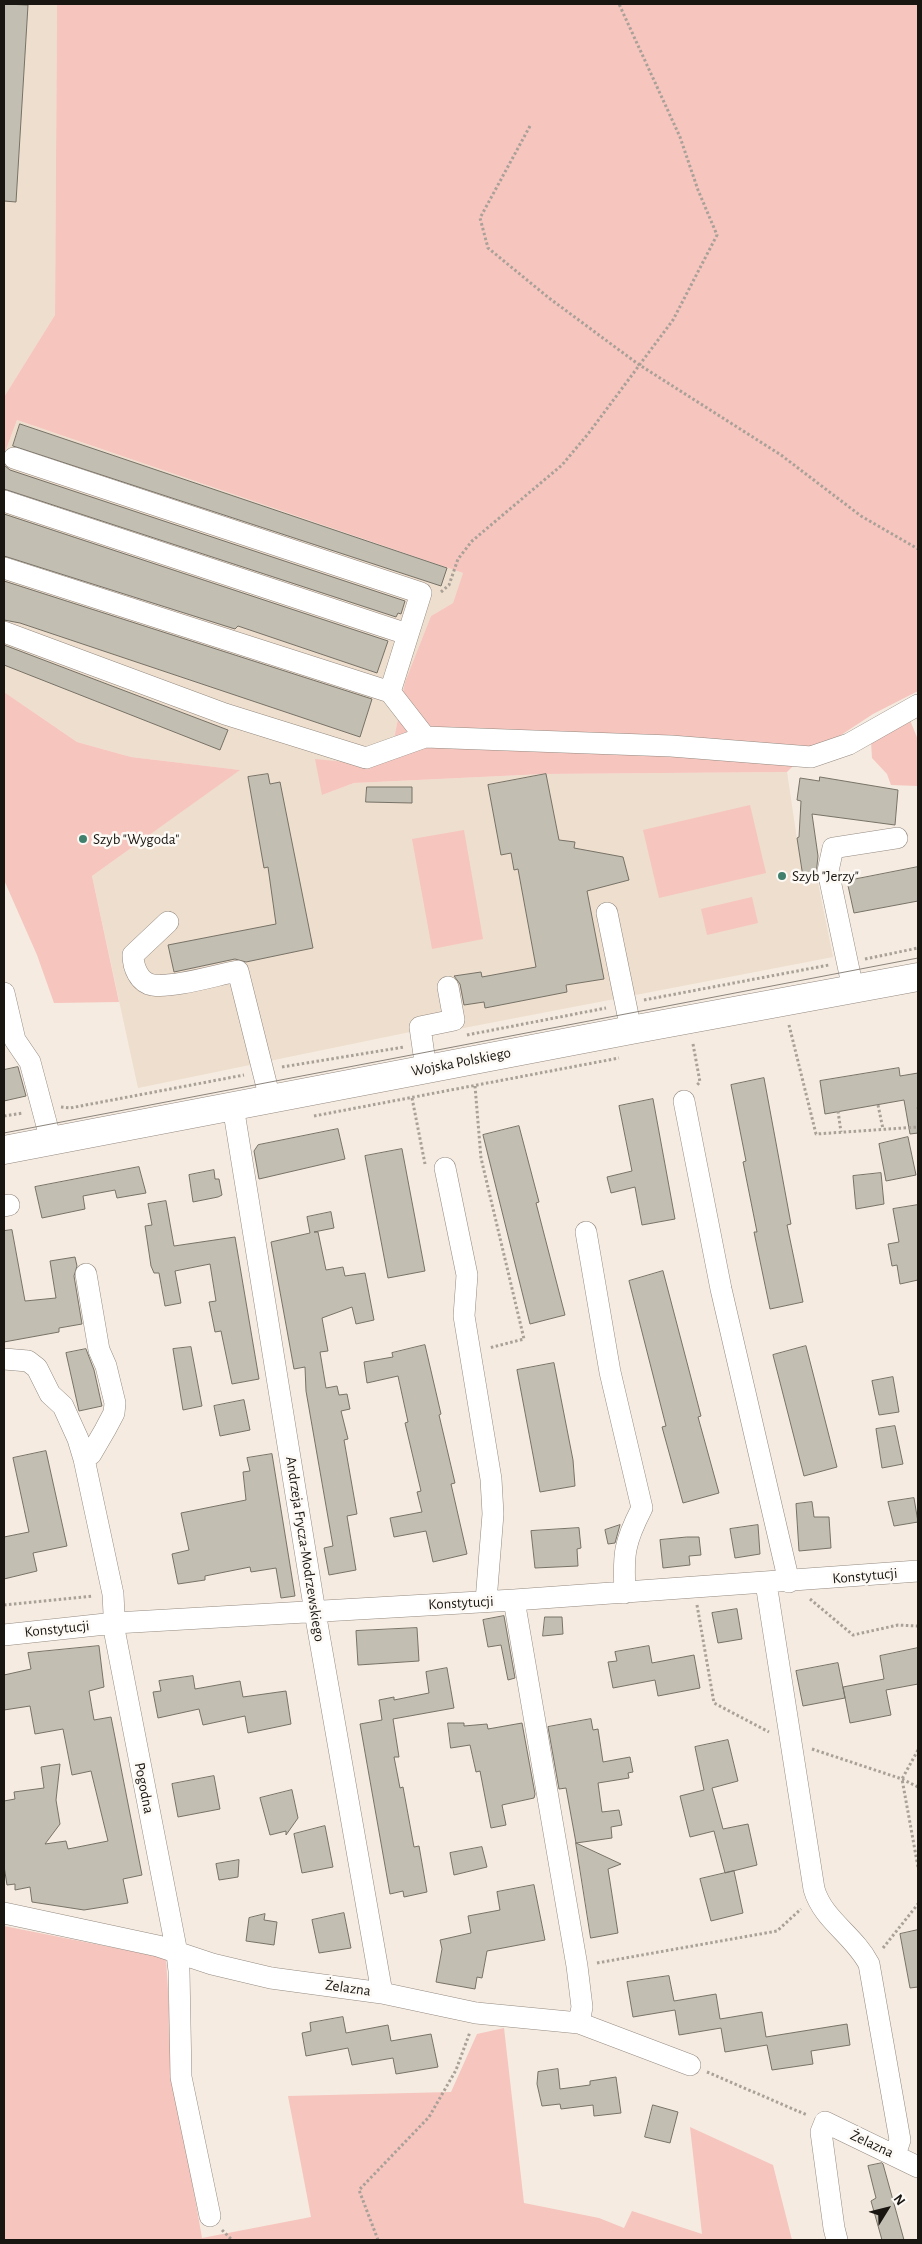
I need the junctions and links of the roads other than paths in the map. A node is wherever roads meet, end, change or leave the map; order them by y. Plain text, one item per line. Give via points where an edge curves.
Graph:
1 (14, 458) dead end
2 (4, 501) edge
3 (4, 568) edge
4 (4, 632) edge
5 (407, 634) junction
6 (390, 692) junction
7 (918, 705) edge
8 (425, 737) junction
9 (896, 838) dead end
10 (607, 913) dead end
11 (168, 922) dead end
12 (918, 977) edge
13 (448, 987) dead end
14 (854, 989) junction
15 (4, 993) edge
16 (631, 1030) junction
17 (426, 1069) junction
18 (270, 1099) junction
19 (684, 1101) road end
20 (233, 1106) junction
21 (51, 1141) junction
22 (4, 1150) edge
23 (445, 1168) dead end
24 (586, 1232) dead end
25 (86, 1274) dead end
26 (4, 1359) edge
27 (84, 1459) junction
28 (918, 1571) edge
29 (790, 1582) junction
30 (766, 1583) junction
31 (625, 1593) junction
32 (514, 1600) junction
33 (486, 1601) junction
34 (315, 1612) junction
35 (115, 1623) junction
36 (4, 1635) edge
37 (4, 1913) edge
38 (176, 1952) junction
39 (382, 1992) junction
40 (579, 2024) junction
41 (690, 2065) road end
42 (894, 2155) junction
43 (918, 2167) edge
44 (210, 2216) dead end
45 (832, 2236) edge

1 - 5 street via 421,593
2 - 5 street
3 - 6 street
4 - 8 street via 225,714 366,758
5 - 6 street
6 - 8 street
7 - 8 street via 849,744 811,756 671,746
9 - 14 street via 833,848 828,871
10 - 16 street
11 - 18 street via 133,955 133,966 138,975 151,985 238,971
12 - 14 main road, Wojska Polskiego
13 - 17 street via 454,1020 420,1027
14 - 16 main road, Wojska Polskiego
15 - 21 street via 15,1040 30,1062
16 - 17 main road, Wojska Polskiego
17 - 18 main road, Wojska Polskiego
18 - 20 main road, Wojska Polskiego
19 - 29 street via 721,1290
20 - 21 main road, Wojska Polskiego
20 - 34 street, Andrzeja Frycza-Modrzewskiego
21 - 22 main road, Wojska Polskiego
23 - 33 street via 467,1275 464,1316 491,1479 493,1514
24 - 31 street via 610,1372 642,1508 623,1555
25 - 27 street via 114,1413 92,1454
26 - 27 street, Pogodna via 28,1361 37,1368 50,1394 63,1406
27 - 35 street, Pogodna via 113,1594
28 - 29 street, Konstytucji
29 - 30 street, Konstytucji
30 - 31 street, Konstytucji
30 - 42 street via 817,1900 862,1950 869,1964 900,2140
31 - 32 street, Konstytucji
32 - 33 street, Konstytucji
32 - 40 street via 577,1966 582,2007
33 - 34 street, Konstytucji
34 - 35 street, Konstytucji
34 - 39 street, Andrzeja Frycza-Modrzewskiego
35 - 36 street, Konstytucji
35 - 38 street, Pogodna
37 - 38 street, Żelazna
38 - 39 street, Żelazna via 272,1978
38 - 44 street, Pogodna via 182,2077
39 - 40 street, Żelazna via 476,2012
40 - 41 street, Żelazna
42 - 43 street, Żelazna
42 - 45 street, Żelazna via 825,2122 821,2132

